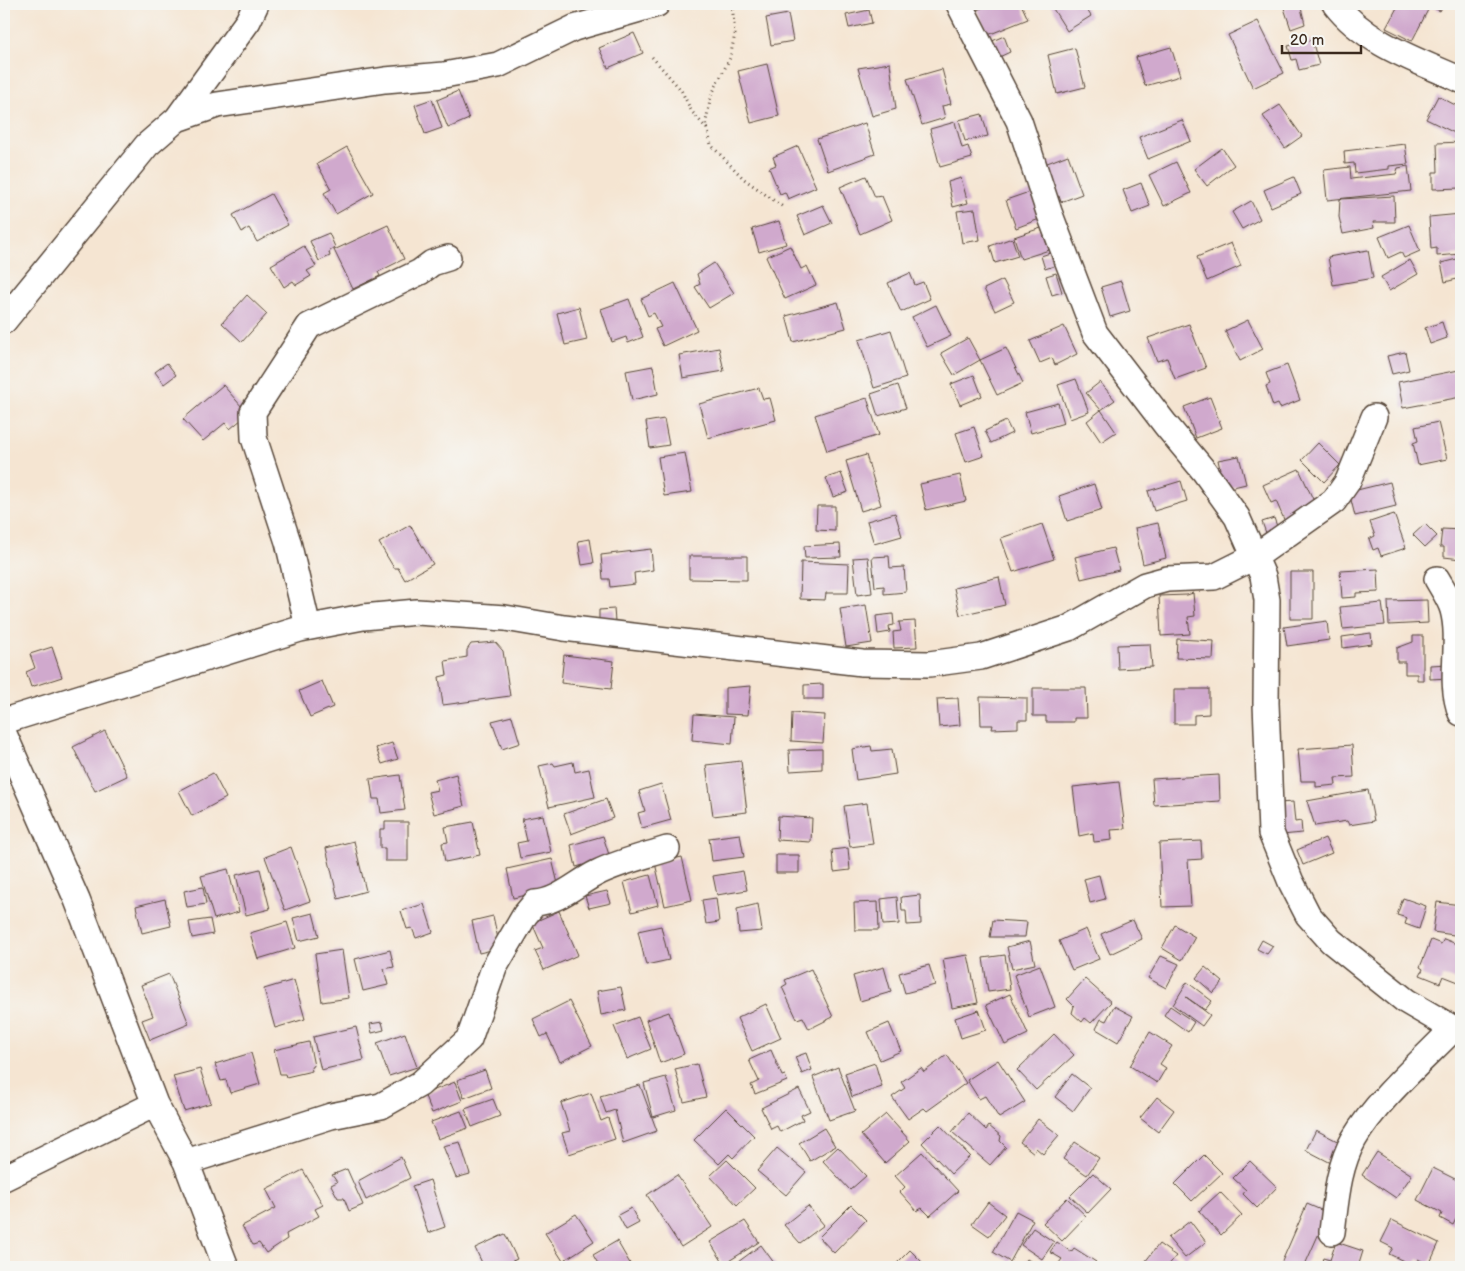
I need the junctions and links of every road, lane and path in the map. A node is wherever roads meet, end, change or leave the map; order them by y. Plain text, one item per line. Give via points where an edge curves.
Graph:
1 (256, 4) edge
2 (657, 4) edge
3 (732, 4) edge
4 (959, 4) edge
5 (1335, 4) edge
6 (652, 57) dead end
7 (1461, 80) edge
8 (177, 119) junction
9 (708, 130) junction
10 (783, 207) dead end
11 (448, 258) dead end
12 (4, 321) edge
13 (1374, 417) dead end
14 (1256, 556) junction
15 (1437, 578) dead end
16 (308, 627) junction
17 (1461, 713) edge
18 (4, 721) edge
19 (4, 734) edge
20 (668, 849) dead end
21 (1458, 1030) edge
22 (155, 1104) junction
23 (186, 1162) junction
24 (4, 1178) edge
25 (1332, 1232) dead end
26 (226, 1267) edge

1 - 8 street via 248,21
2 - 8 street via 574,28 498,65 217,105
3 - 9 path via 735,34 730,58 711,96 706,121
4 - 14 street via 1019,121 1095,333 1204,471 1237,517
5 - 7 street via 1388,49
6 - 9 path
8 - 12 street via 147,145
9 - 10 path via 711,145 744,179
11 - 16 street via 432,263 420,272 309,326 253,412 254,438 288,542
13 - 14 street via 1348,481 1334,501
14 - 16 street via 1214,577 1167,579 1145,585 1069,628 1026,644 981,657 929,664 862,663 446,613 363,617
14 - 21 street via 1267,600 1268,784 1272,833 1280,859 1308,915 1331,941 1406,1001
15 - 17 street via 1452,609 1457,641 1454,680
16 - 18 street
19 - 22 street via 77,900
20 - 23 street via 596,873 561,894 535,903 494,968 469,1039 420,1084 381,1106 331,1116
21 - 25 street via 1382,1102 1354,1139 1337,1184
22 - 23 street
22 - 24 street
23 - 26 street

